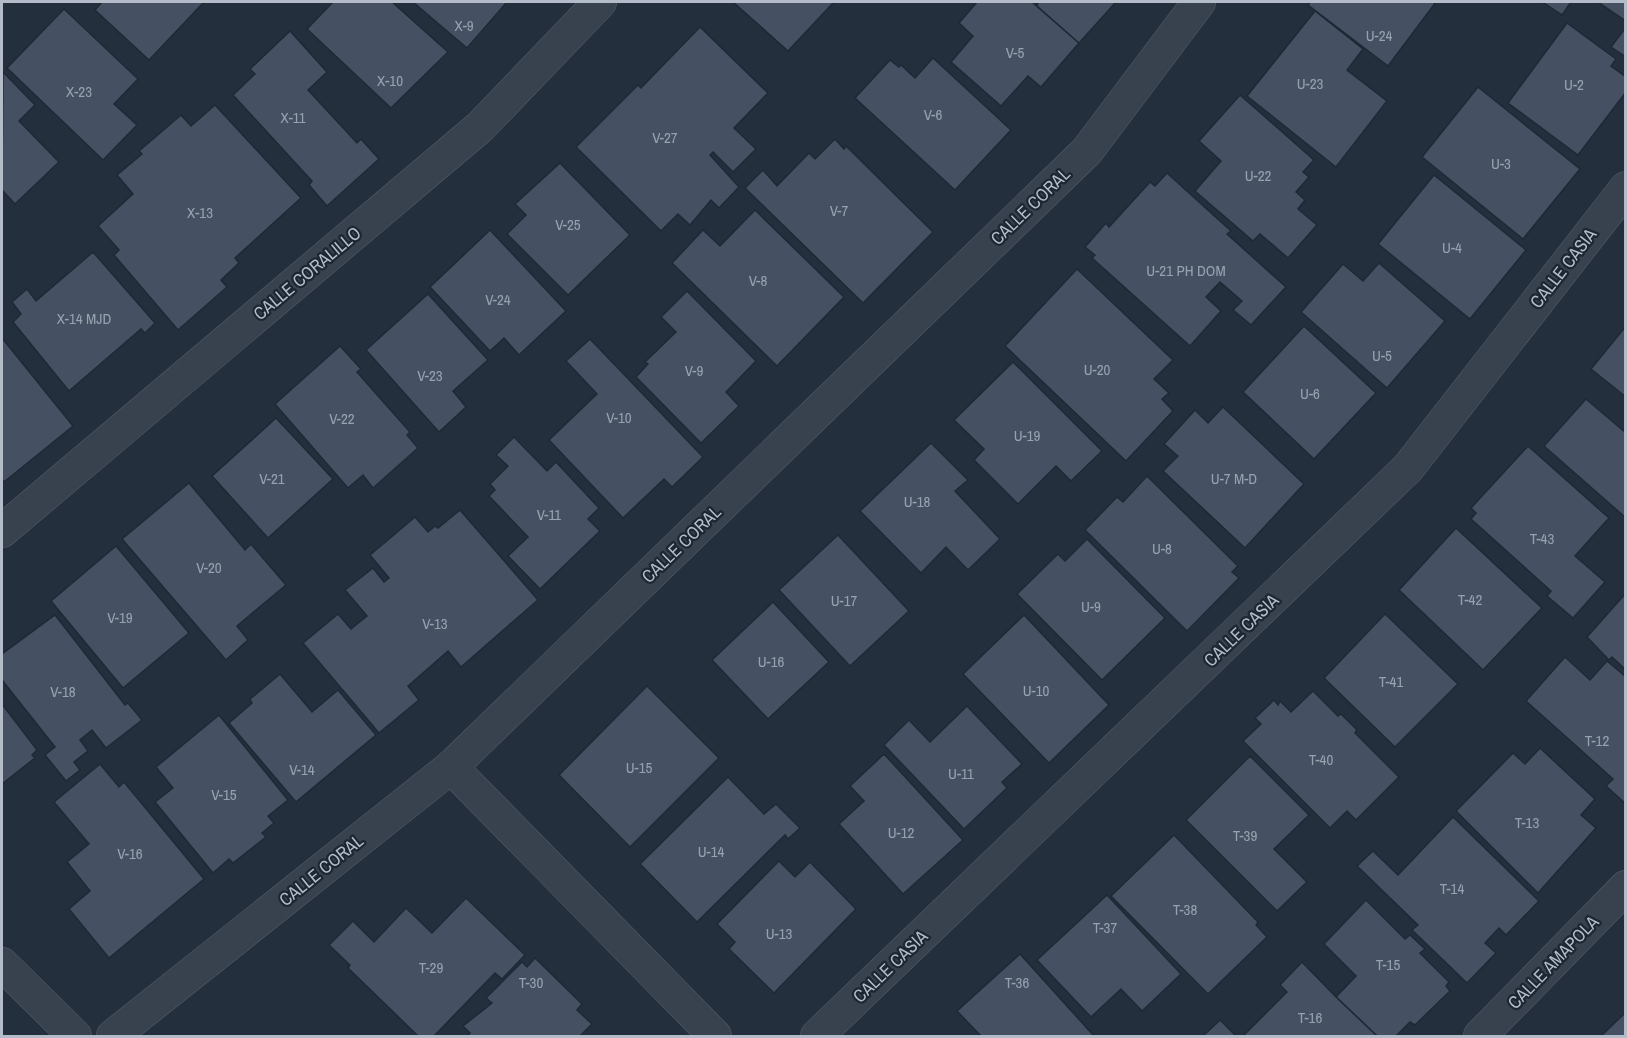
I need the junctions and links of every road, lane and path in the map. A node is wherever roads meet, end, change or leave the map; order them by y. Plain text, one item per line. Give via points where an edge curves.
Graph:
1 (600, 2) edge
2 (1199, 2) edge
3 (1626, 188) edge
4 (2, 531) edge
5 (451, 767) junction
6 (1626, 887) edge
7 (2, 964) edge
8 (75, 1036) edge
9 (112, 1036) edge
10 (715, 1036) edge
11 (817, 1036) edge
12 (1480, 1036) edge

1 - 4 street, CALLE CORALILLO via 480,127
2 - 5 street, CALLE CORAL via 1087,151
3 - 11 street, CALLE CASIA via 1408,468
5 - 9 street, CALLE CORAL
5 - 10 street
6 - 12 street, CALLE AMAPOLA
7 - 8 street

